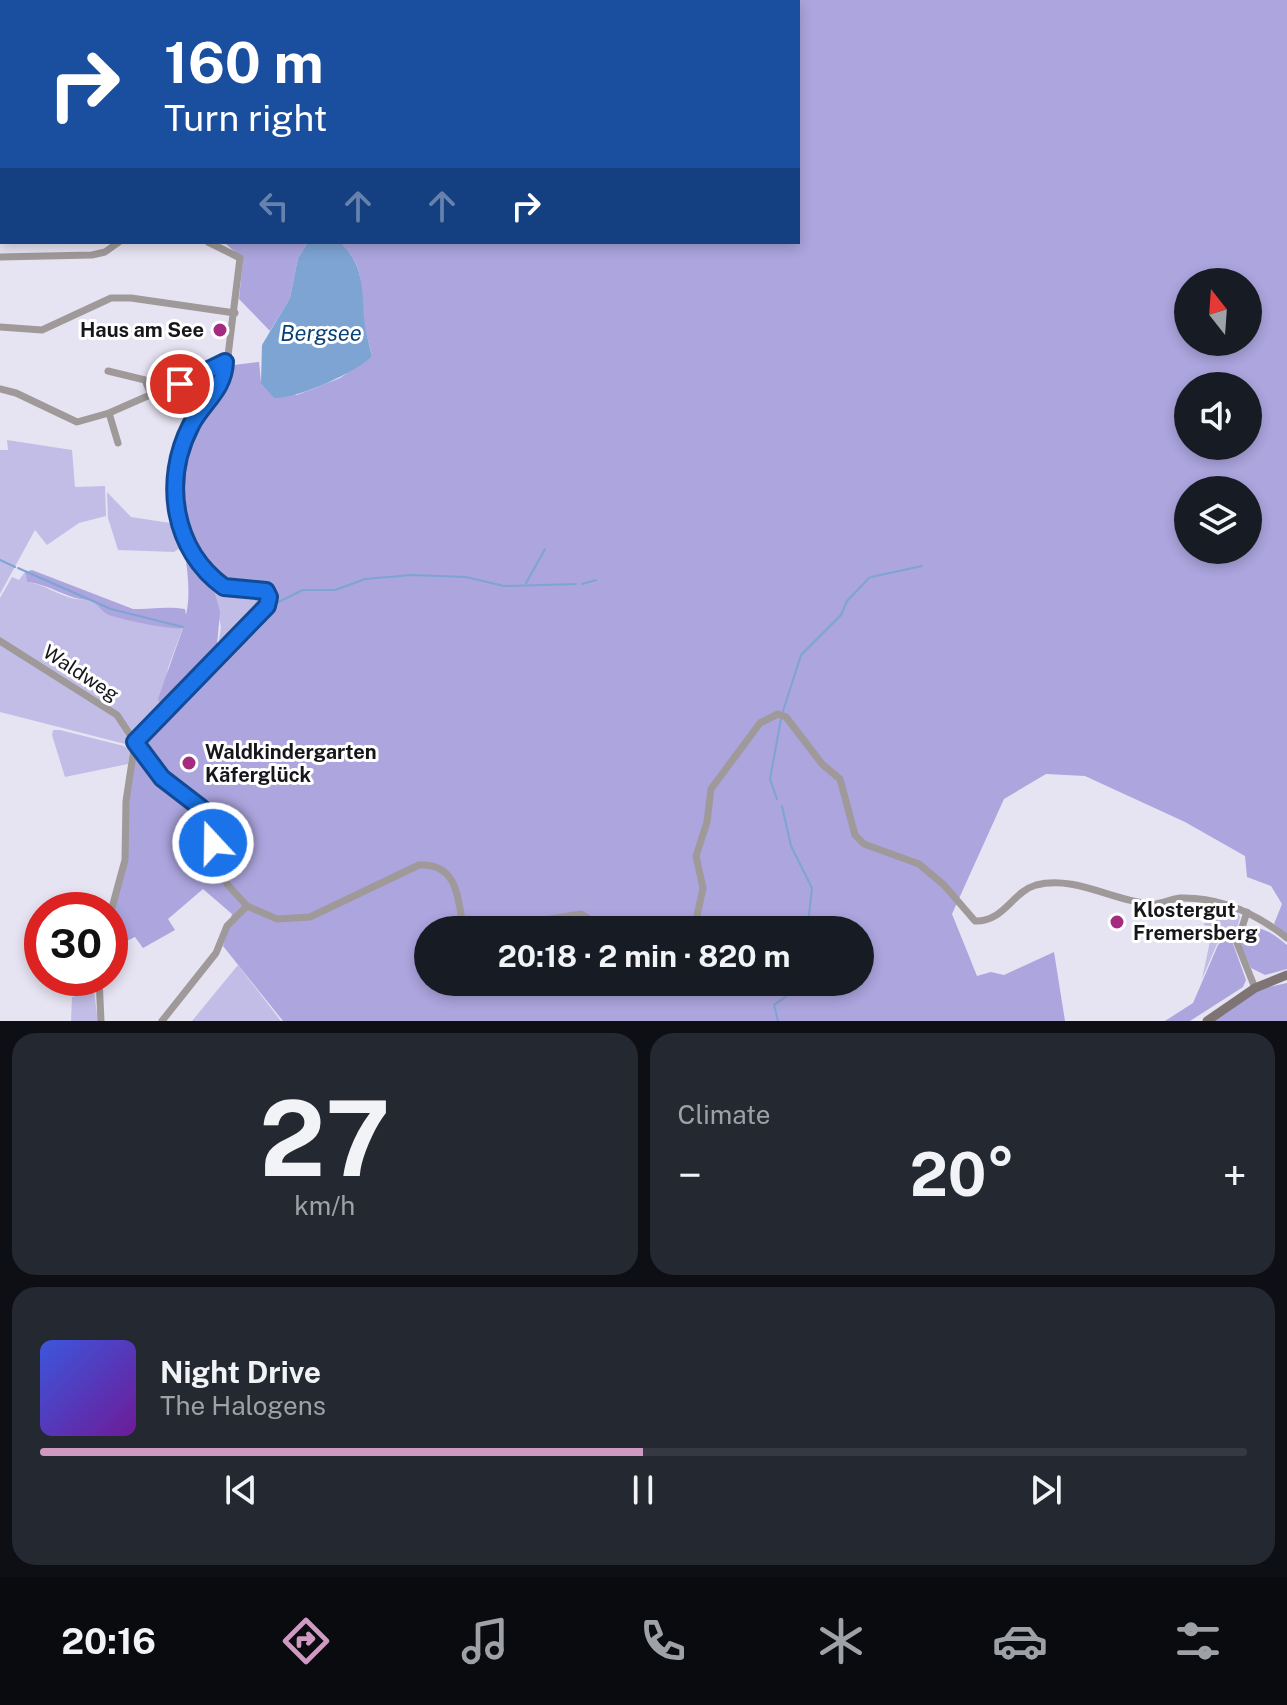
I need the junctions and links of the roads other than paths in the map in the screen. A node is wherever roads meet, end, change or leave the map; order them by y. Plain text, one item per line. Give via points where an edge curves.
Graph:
1 (116, 244) edge
2 (212, 244) edge
3 (0, 257) edge
4 (235, 313) junction
5 (2, 325) edge
6 (225, 362) junction
7 (108, 371) dead end
8 (0, 389) edge
9 (151, 395) junction
10 (109, 413) junction
11 (118, 443) dead end
12 (0, 641) edge
13 (135, 742) junction
14 (116, 892) edge
15 (247, 906) junction
16 (1247, 912) junction
17 (461, 916) edge
18 (698, 916) edge
19 (1287, 938) edge
20 (1287, 975) edge
21 (1255, 988) junction
22 (100, 996) edge
23 (101, 1021) edge
24 (162, 1021) edge
25 (1207, 1021) edge

1 - 3 street via 92,255
2 - 4 street via 240,258
4 - 5 street via 111,298 42,330
4 - 6 street
6 - 9 street
6 - 13 street via 225,380 189,429 178,474 176,515 182,538 224,587 266,591 269,597 265,608
7 - 9 street via 145,380
8 - 10 street via 70,421
9 - 10 street
10 - 11 street
12 - 13 street, Waldweg via 117,715
13 - 14 street via 125,860
13 - 15 street, Waldweg via 162,778 201,808 227,884
15 - 17 street via 277,919 310,917 419,865 434,864 452,878
15 - 24 street via 227,926 216,953
16 - 18 street via 1197,899 1152,904 1070,885 1042,884 1021,893 995,917 975,921 919,864 864,844 855,835 840,779 778,714 760,723 711,789 696,856 703,900
16 - 19 street
16 - 21 street via 1237,943
20 - 21 main road
21 - 25 main road
22 - 23 street

